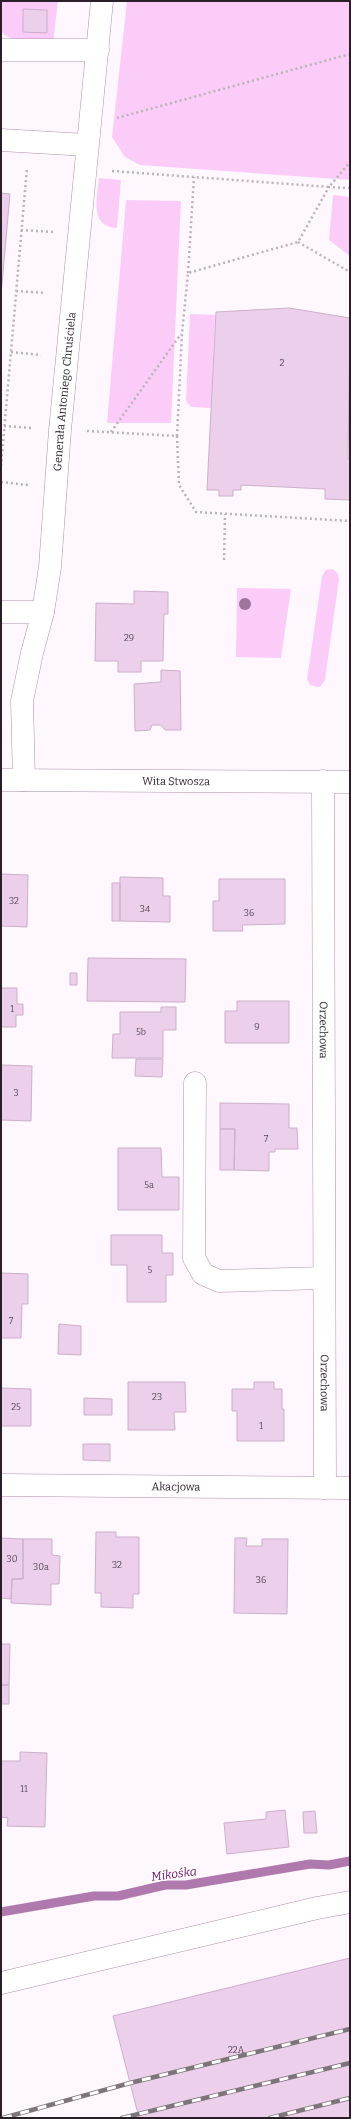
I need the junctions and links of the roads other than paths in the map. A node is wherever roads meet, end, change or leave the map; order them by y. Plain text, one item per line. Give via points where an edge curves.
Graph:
1 (102, 1) edge
2 (1, 50) edge
3 (98, 50) junction
4 (89, 135) junction
5 (1, 140) edge
6 (1, 612) edge
7 (42, 612) junction
8 (1, 780) edge
9 (24, 780) junction
10 (323, 781) junction
11 (350, 782) edge
12 (195, 1083) dead end
13 (324, 1278) junction
14 (1, 1485) edge
15 (325, 1488) junction
16 (350, 1488) edge
17 (350, 1902) edge
18 (1, 1983) edge

1 - 3 street, Generała Antoniego Chruściela
2 - 3 street
3 - 4 street, Generała Antoniego Chruściela
4 - 5 street via 29,142
4 - 7 street, Generała Antoniego Chruściela via 60,430 50,567
6 - 7 street
7 - 9 street, Generała Antoniego Chruściela via 22,701
8 - 9 street, Wita Stwosza
9 - 10 street, Wita Stwosza
10 - 11 street, Wita Stwosza
10 - 13 street, Orzechowa
12 - 13 street via 194,1258 203,1274 219,1281
13 - 15 street, Orzechowa
14 - 15 street, Akacjowa
15 - 16 street, Akacjowa
17 - 18 street

